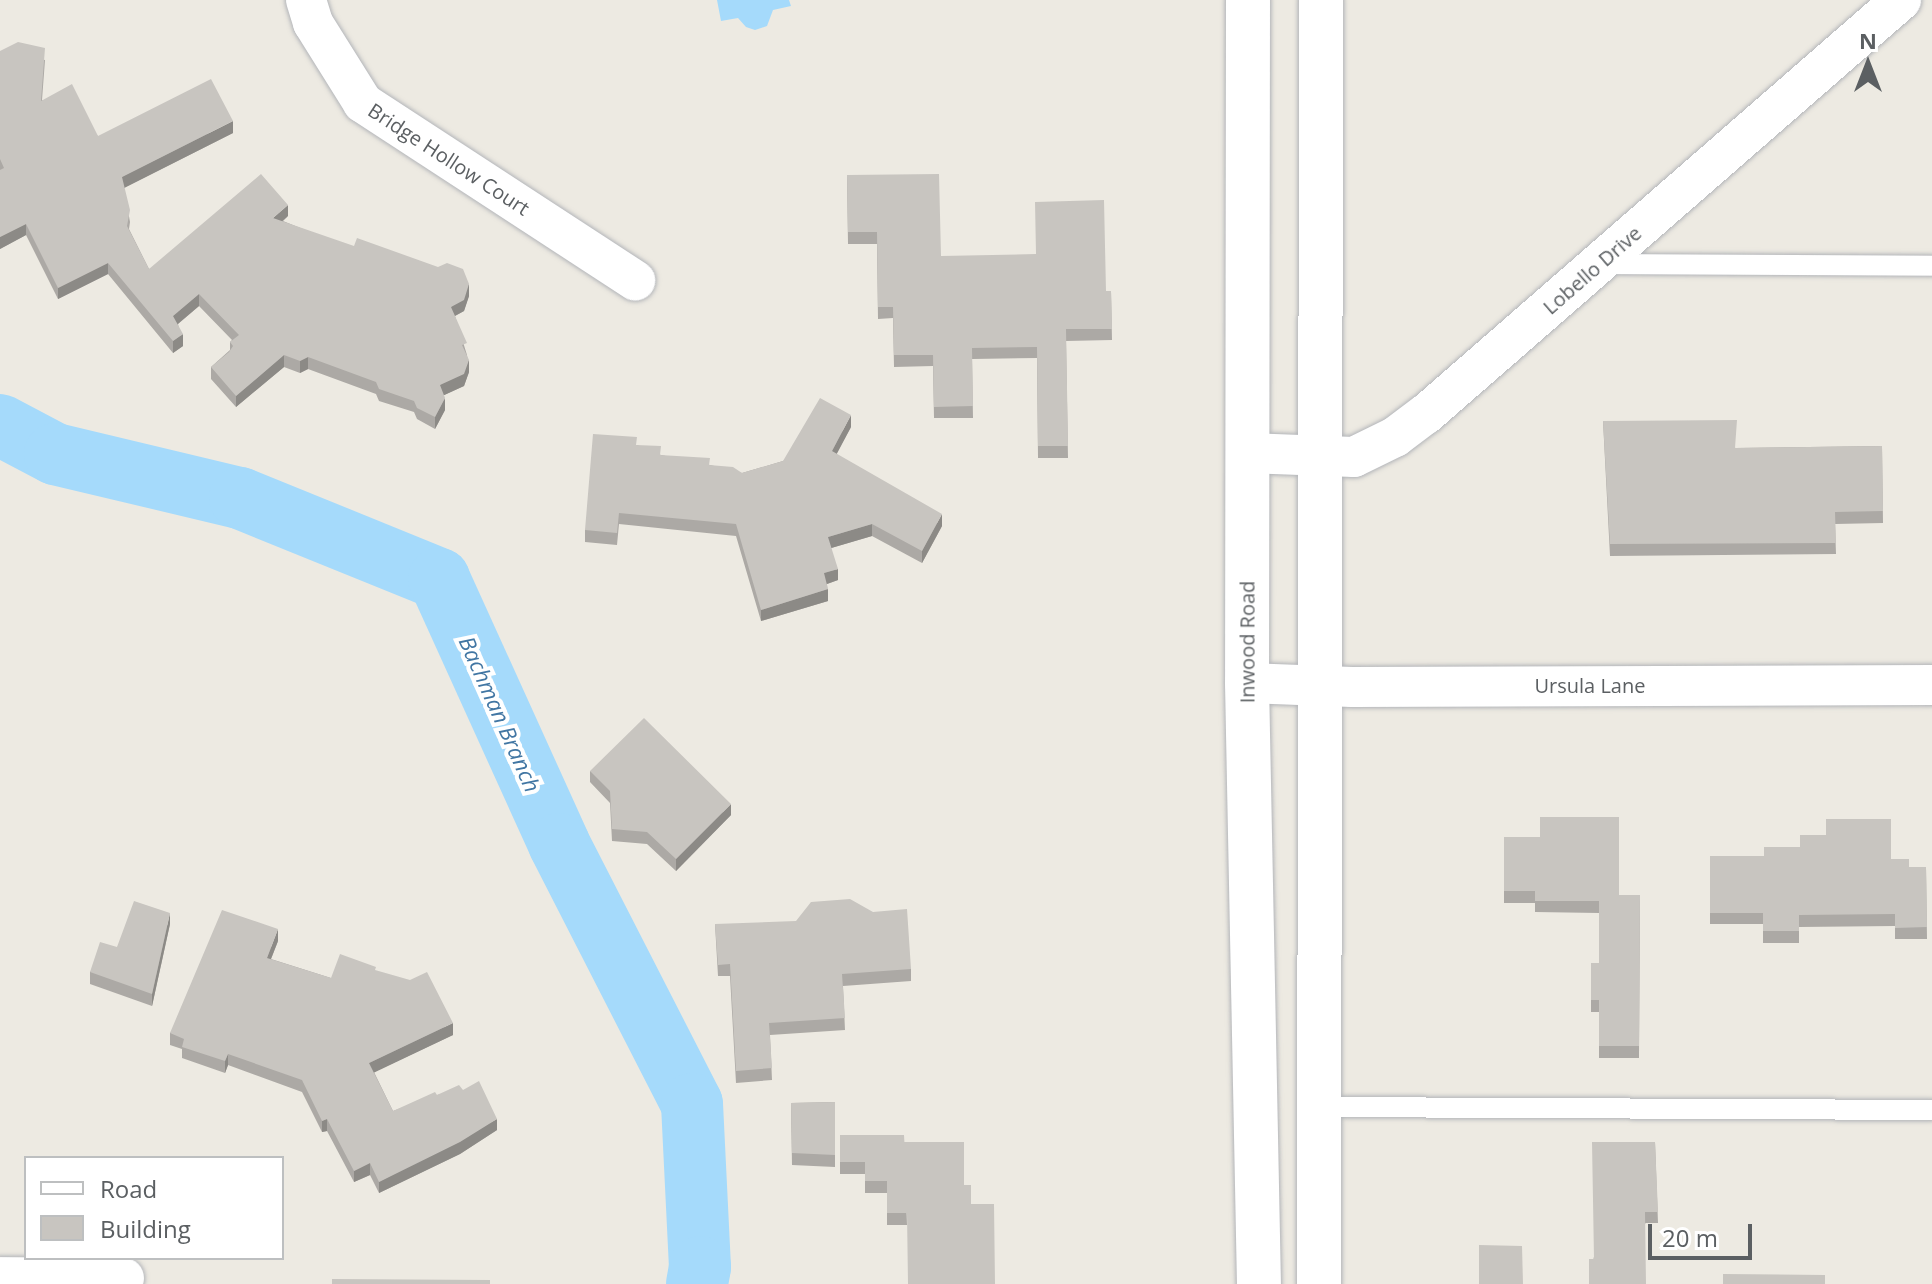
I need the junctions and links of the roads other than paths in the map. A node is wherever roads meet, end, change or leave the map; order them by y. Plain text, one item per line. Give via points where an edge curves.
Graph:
1 (306, 0) edge
2 (1248, 0) edge
3 (1321, 0) edge
4 (1901, 0) edge
5 (1598, 264) junction
6 (1932, 266) edge
7 (635, 280) dead end
8 (1247, 453) junction
9 (1321, 456) junction
10 (1247, 683) junction
11 (1320, 685) junction
12 (1932, 685) edge
13 (1321, 1107) junction
14 (1932, 1110) edge
15 (0, 1277) edge
16 (124, 1278) dead end
17 (1259, 1284) edge
18 (1319, 1284) edge

1 - 7 street, Bridge Hollow Court via 313,23 363,103
2 - 8 main road, Inwood Road
3 - 9 main road
4 - 5 street, Lobello Drive
5 - 6 lane
5 - 9 street, Lobello Drive via 1395,437 1354,457
8 - 9 street, Lobello Drive
8 - 10 main road, Inwood Road
9 - 11 main road
10 - 11 street, Ursula Lane
10 - 17 main road, Inwood Road
11 - 12 street, Ursula Lane
11 - 13 main road
13 - 14 lane
13 - 18 main road
15 - 16 street

